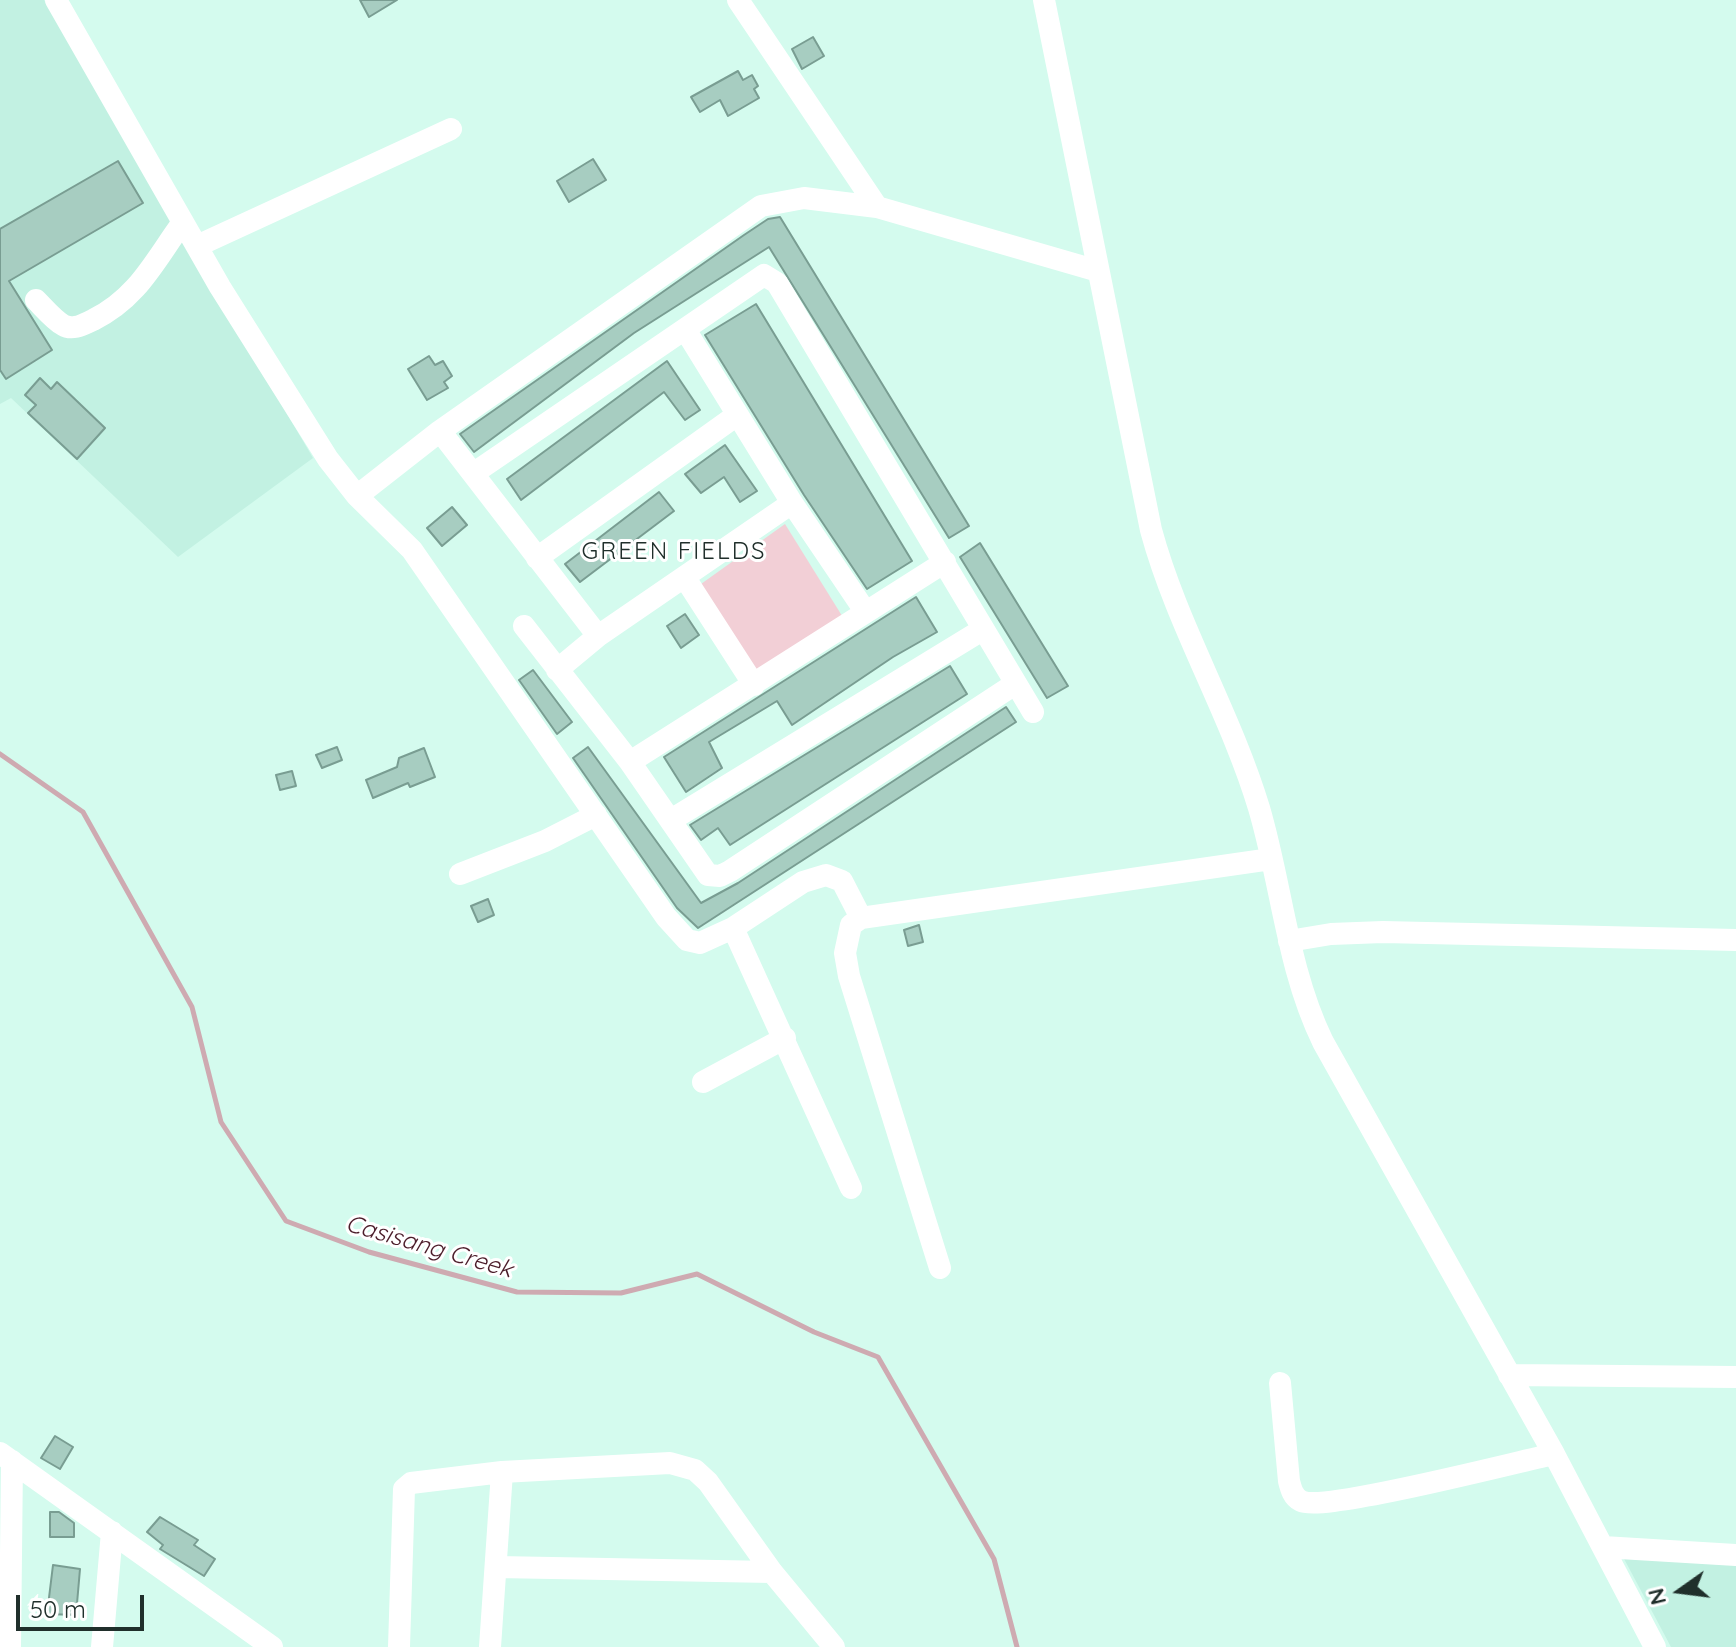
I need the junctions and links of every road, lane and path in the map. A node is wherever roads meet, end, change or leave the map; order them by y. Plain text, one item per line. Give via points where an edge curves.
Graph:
1 (56, 0) edge
2 (738, 0) edge
3 (1044, 0) edge
4 (451, 129) dead end
5 (877, 207) junction
6 (183, 222) junction
7 (197, 246) junction
8 (1098, 271) junction
9 (36, 300) dead end
10 (686, 331) junction
11 (737, 415) junction
12 (440, 431) junction
13 (474, 473) junction
14 (357, 496) junction
15 (792, 503) junction
16 (537, 558) junction
17 (945, 562) junction
18 (685, 578) junction
19 (865, 611) junction
20 (524, 626) dead end
21 (982, 630) junction
22 (598, 636) junction
23 (557, 670) junction
24 (1015, 684) junction
25 (754, 685) junction
26 (1033, 712) dead end
27 (630, 762) junction
28 (596, 815) junction
29 (671, 820) junction
30 (1271, 859) junction
31 (460, 874) dead end
32 (861, 918) junction
33 (733, 928) junction
34 (1736, 940) edge
35 (1289, 941) junction
36 (785, 1038) junction
37 (703, 1082) dead end
38 (851, 1188) dead end
39 (940, 1268) dead end
40 (1509, 1375) junction
41 (1736, 1377) edge
42 (1280, 1383) dead end
43 (1554, 1454) junction
44 (6, 1457) edge
45 (502, 1472) junction
46 (112, 1532) junction
47 (1603, 1547) junction
48 (1736, 1555) edge
49 (497, 1567) junction
50 (772, 1572) junction
51 (10, 1647) edge
52 (102, 1647) edge
53 (272, 1647) edge
54 (399, 1647) edge
55 (490, 1647) edge
56 (834, 1647) edge
57 (1655, 1647) edge

1 - 6 street
2 - 5 street
3 - 8 street
4 - 7 street
5 - 8 street
5 - 12 street via 804,198 761,206
6 - 7 street
6 - 9 street via 149,276 105,314 72,328
7 - 14 street via 301,417
8 - 30 street via 1159,558 1219,697 1259,807
10 - 11 street
10 - 13 street
10 - 17 street via 764,275 777,283
11 - 15 street
11 - 16 street
12 - 13 street
12 - 14 street
13 - 16 street
14 - 28 street via 412,550
15 - 18 street
15 - 19 street
16 - 22 street
17 - 19 street
17 - 21 street
18 - 22 street
18 - 25 street
19 - 25 street
20 - 23 street
21 - 24 street
21 - 29 street
22 - 23 street
23 - 27 street
24 - 26 street
24 - 29 street via 720,876 708,875
25 - 27 street
27 - 29 street
28 - 31 street
28 - 33 street via 687,940 700,943
30 - 32 street
30 - 35 street
32 - 33 street via 842,881 826,875 803,882
32 - 39 street via 847,934 849,976
33 - 36 street
34 - 35 street via 1383,932
35 - 40 street via 1303,997 1323,1042
36 - 37 street
36 - 38 street
40 - 41 street
40 - 43 street
42 - 43 street via 1289,1481 1300,1501 1371,1495
43 - 47 street
44 - 46 street
44 - 51 street
45 - 49 street
45 - 50 street via 682,1465 708,1482
45 - 54 street via 421,1479 404,1489
46 - 52 street
46 - 53 street
47 - 48 street
47 - 57 street
49 - 50 street
49 - 55 street
50 - 56 street

